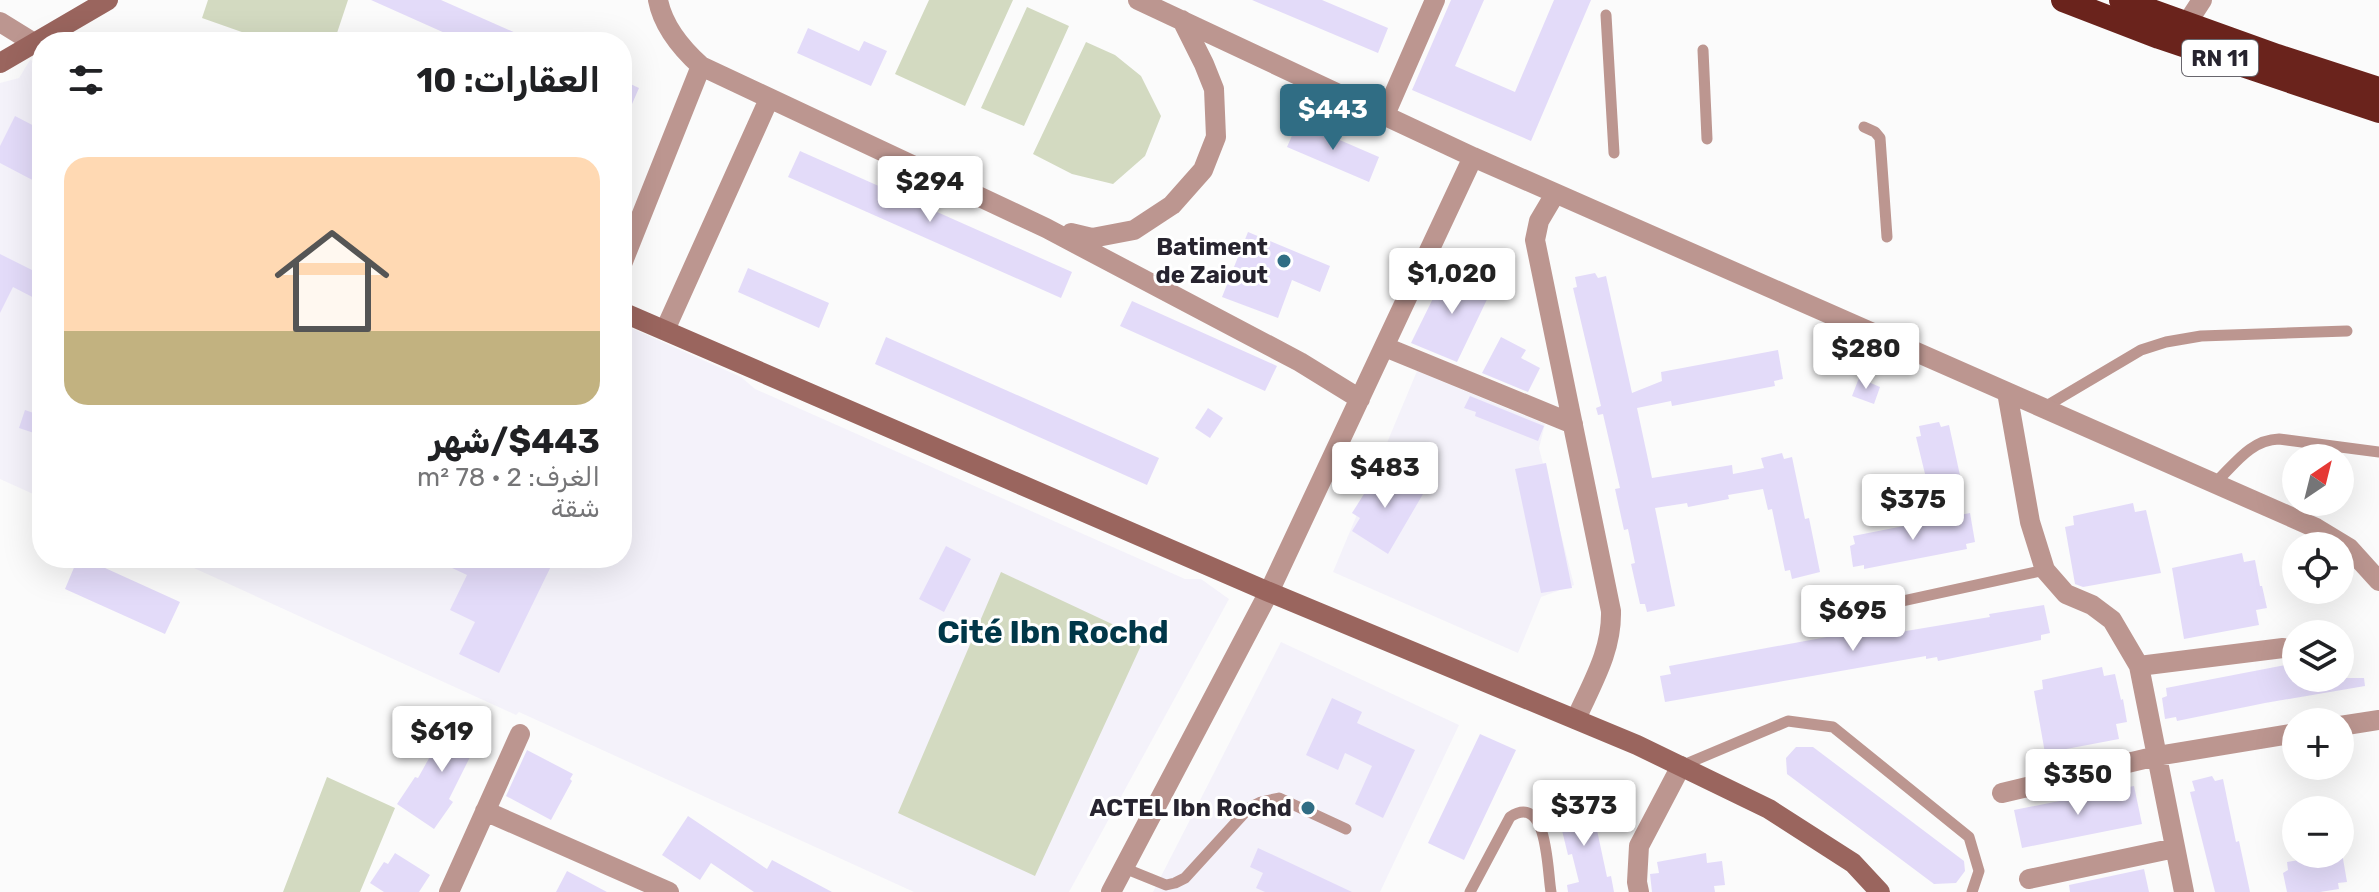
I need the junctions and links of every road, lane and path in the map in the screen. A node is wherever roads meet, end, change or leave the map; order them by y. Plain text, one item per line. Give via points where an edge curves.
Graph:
1 (108, 0) edge
2 (658, 0) edge
3 (1138, 0) edge
4 (1435, 0) edge
5 (2063, 0) edge
6 (2121, 0) edge
7 (2202, 0) edge
8 (1177, 12) edge
9 (1606, 15) dead end
10 (0, 22) edge
11 (2187, 23) junction
12 (58, 32) edge
13 (32, 41) edge
14 (32, 48) edge
15 (1703, 50) dead end
16 (0, 63) edge
17 (701, 66) junction
18 (2379, 89) edge
19 (769, 99) junction
20 (2379, 111) edge
21 (1384, 117) junction
22 (1864, 127) dead end
23 (1707, 139) dead end
24 (1614, 153) dead end
25 (1473, 157) junction
26 (1555, 194) junction
27 (1046, 228) junction
28 (1887, 237) dead end
29 (632, 239) edge
30 (632, 316) edge
31 (665, 330) junction
32 (2347, 331) dead end
33 (1385, 347) junction
34 (2007, 392) junction
35 (1360, 399) junction
36 (2043, 408) junction
37 (1573, 424) junction
38 (2379, 452) edge
39 (2215, 483) junction
40 (2045, 570) junction
41 (2379, 581) edge
42 (1269, 592) junction
43 (1852, 612) dead end
44 (2282, 648) edge
45 (2139, 666) junction
46 (1576, 719) junction
47 (2379, 720) edge
48 (2354, 724) edge
49 (520, 734) dead end
50 (2282, 735) edge
51 (2157, 756) junction
52 (1681, 766) junction
53 (2002, 793) dead end
54 (485, 811) junction
55 (1346, 829) dead end
56 (2175, 848) junction
57 (1124, 868) junction
58 (2029, 879) dead end
59 (449, 892) edge
60 (669, 892) edge
61 (1111, 892) edge
62 (1470, 892) edge
63 (1545, 892) edge
64 (1551, 892) edge
65 (1639, 892) edge
66 (1880, 892) edge
67 (1972, 892) edge
68 (2184, 892) edge

1 - 12 street
2 - 17 street via 661,16
3 - 8 street
4 - 21 street
5 - 20 highway, RN 11
6 - 11 highway, RN 11
7 - 11 street
8 - 21 street
8 - 27 street via 1214,89 1216,137 1203,170 1172,205 1134,230 1092,238
9 - 24 lane
10 - 13 street
11 - 18 highway, RN 11
14 - 16 street
15 - 23 lane
17 - 19 street
17 - 29 street
19 - 27 street
19 - 31 street
21 - 25 street
22 - 28 lane via 1880,138
25 - 26 street
25 - 33 street
26 - 34 street
26 - 37 street via 1535,240
27 - 35 street
30 - 31 street
31 - 42 street
32 - 36 lane via 2166,342 2141,350
33 - 35 street
33 - 37 street
34 - 36 street
34 - 40 street via 2030,522
35 - 42 street
36 - 39 street
37 - 46 street via 1612,632
38 - 39 lane via 2265,439
39 - 41 street via 2316,528 2349,548
40 - 43 lane
40 - 45 street via 2066,594 2112,620
42 - 46 street
42 - 57 street
44 - 45 street
45 - 51 street
46 - 52 street
47 - 48 street
49 - 54 street
50 - 51 street
51 - 53 street
51 - 56 street
52 - 65 street via 1639,846
52 - 66 street via 1769,809 1853,863
52 - 67 lane via 1788,721 1833,727 1969,837 1979,871
54 - 59 street
54 - 60 street
55 - 57 lane via 1279,798 1249,808 1175,883 1166,885
56 - 58 street
56 - 68 street
57 - 61 street
62 - 64 lane via 1510,817 1528,811 1542,830
63 - 64 lane

